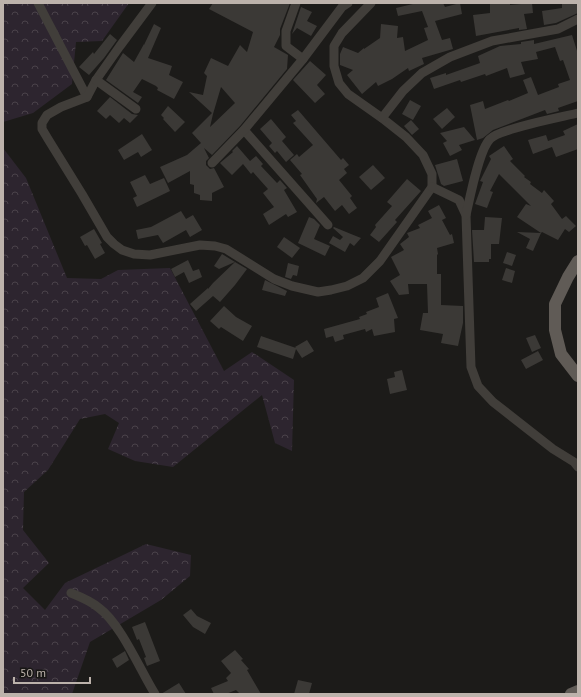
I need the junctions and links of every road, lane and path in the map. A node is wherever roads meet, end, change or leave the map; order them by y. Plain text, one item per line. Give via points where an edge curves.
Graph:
1 (38, 3) edge
2 (152, 3) edge
3 (296, 3) edge
4 (348, 3) edge
5 (371, 3) edge
6 (578, 19) edge
7 (303, 59) junction
8 (96, 80) junction
9 (87, 97) junction
10 (136, 109) dead end
11 (578, 113) edge
12 (382, 118) junction
13 (244, 130) junction
14 (212, 163) dead end
15 (432, 187) junction
16 (466, 214) junction
17 (328, 225) dead end
18 (578, 261) edge
19 (578, 376) edge
20 (578, 467) edge
21 (72, 593) dead end
22 (578, 691) edge
23 (155, 694) edge
24 (571, 694) edge

1 - 9 street
2 - 8 street
3 - 7 street via 286,31 286,46
4 - 7 street via 342,7
5 - 12 street via 342,33 334,46 334,66 339,83 348,94
6 - 12 street via 558,28 492,41 450,57 422,73 403,91
7 - 13 street
8 - 9 street
8 - 10 street
9 - 15 street via 47,115 43,119 42,129 107,237 122,250 134,254 150,255 200,245 215,246 226,249 274,279 292,286 318,292 331,290 363,278 380,261
11 - 16 street via 505,131 490,138 483,151
12 - 15 street via 423,155 432,174
13 - 14 street
13 - 17 street
15 - 16 street via 459,200
16 - 20 street via 471,367 478,386 493,402
18 - 19 main road via 555,304 555,330 561,354
21 - 23 street via 99,607 108,616
22 - 24 main road

